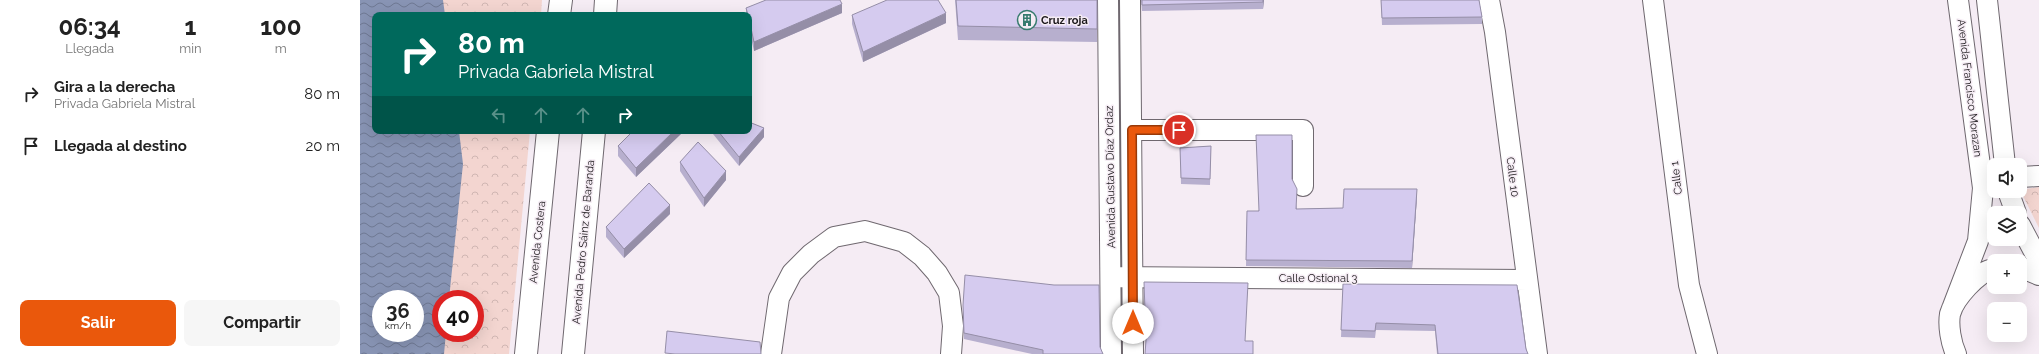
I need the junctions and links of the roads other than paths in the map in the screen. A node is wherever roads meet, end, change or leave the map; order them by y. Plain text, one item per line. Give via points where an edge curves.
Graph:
1 (560, 0) edge
2 (606, 0) edge
3 (1108, 0) edge
4 (1130, 0) edge
5 (1489, 0) edge
6 (1653, 0) edge
7 (1958, 0) edge
8 (1987, 0) edge
9 (559, 12) edge
10 (605, 12) edge
11 (1132, 130) junction
12 (548, 134) edge
13 (594, 134) edge
14 (2004, 158) edge
15 (1987, 174) edge
16 (2039, 176) edge
17 (2027, 177) edge
18 (1303, 186) dead end
19 (1987, 186) edge
20 (2027, 238) edge
21 (2039, 261) edge
22 (2027, 270) edge
23 (1987, 271) edge
24 (2039, 275) edge
25 (1111, 276) junction
26 (1133, 276) junction
27 (1526, 280) junction
28 (1950, 314) junction
29 (526, 354) edge
30 (573, 354) edge
31 (772, 354) edge
32 (951, 354) edge
33 (1111, 354) edge
34 (1133, 354) edge
35 (1537, 354) edge
36 (1707, 354) edge
37 (1956, 354) edge

1 - 9 main road
2 - 10 main road
3 - 25 street, Avenida Gustavo Díaz Ordaz
4 - 11 street, Avenida Gustavo Díaz Ordaz
5 - 27 street, Calle 10
6 - 36 street, Calle 1 via 1689,285
7 - 15 street, Avenida Francisco Morazan
8 - 14 street
11 - 18 street via 1303,130
11 - 26 street, Avenida Gustavo Díaz Ordaz
12 - 29 main road, Avenida Costera
13 - 30 main road, Avenida Pedro Sáinz de Baranda
16 - 17 street
19 - 28 street, Avenida Francisco Morazan via 1978,241
20 - 21 street
22 - 24 street
23 - 28 street via 1967,286
25 - 26 street, Calle Ostional 3
25 - 33 street, Avenida Gustavo Díaz Ordaz
26 - 27 street, Calle Ostional 3
26 - 34 street, Avenida Gustavo Díaz Ordaz
27 - 35 street, Calle 10
28 - 37 street via 1951,344
31 - 32 street via 779,298 792,273 811,254 834,237 865,231 904,242 922,256 937,273 949,293 953,326

